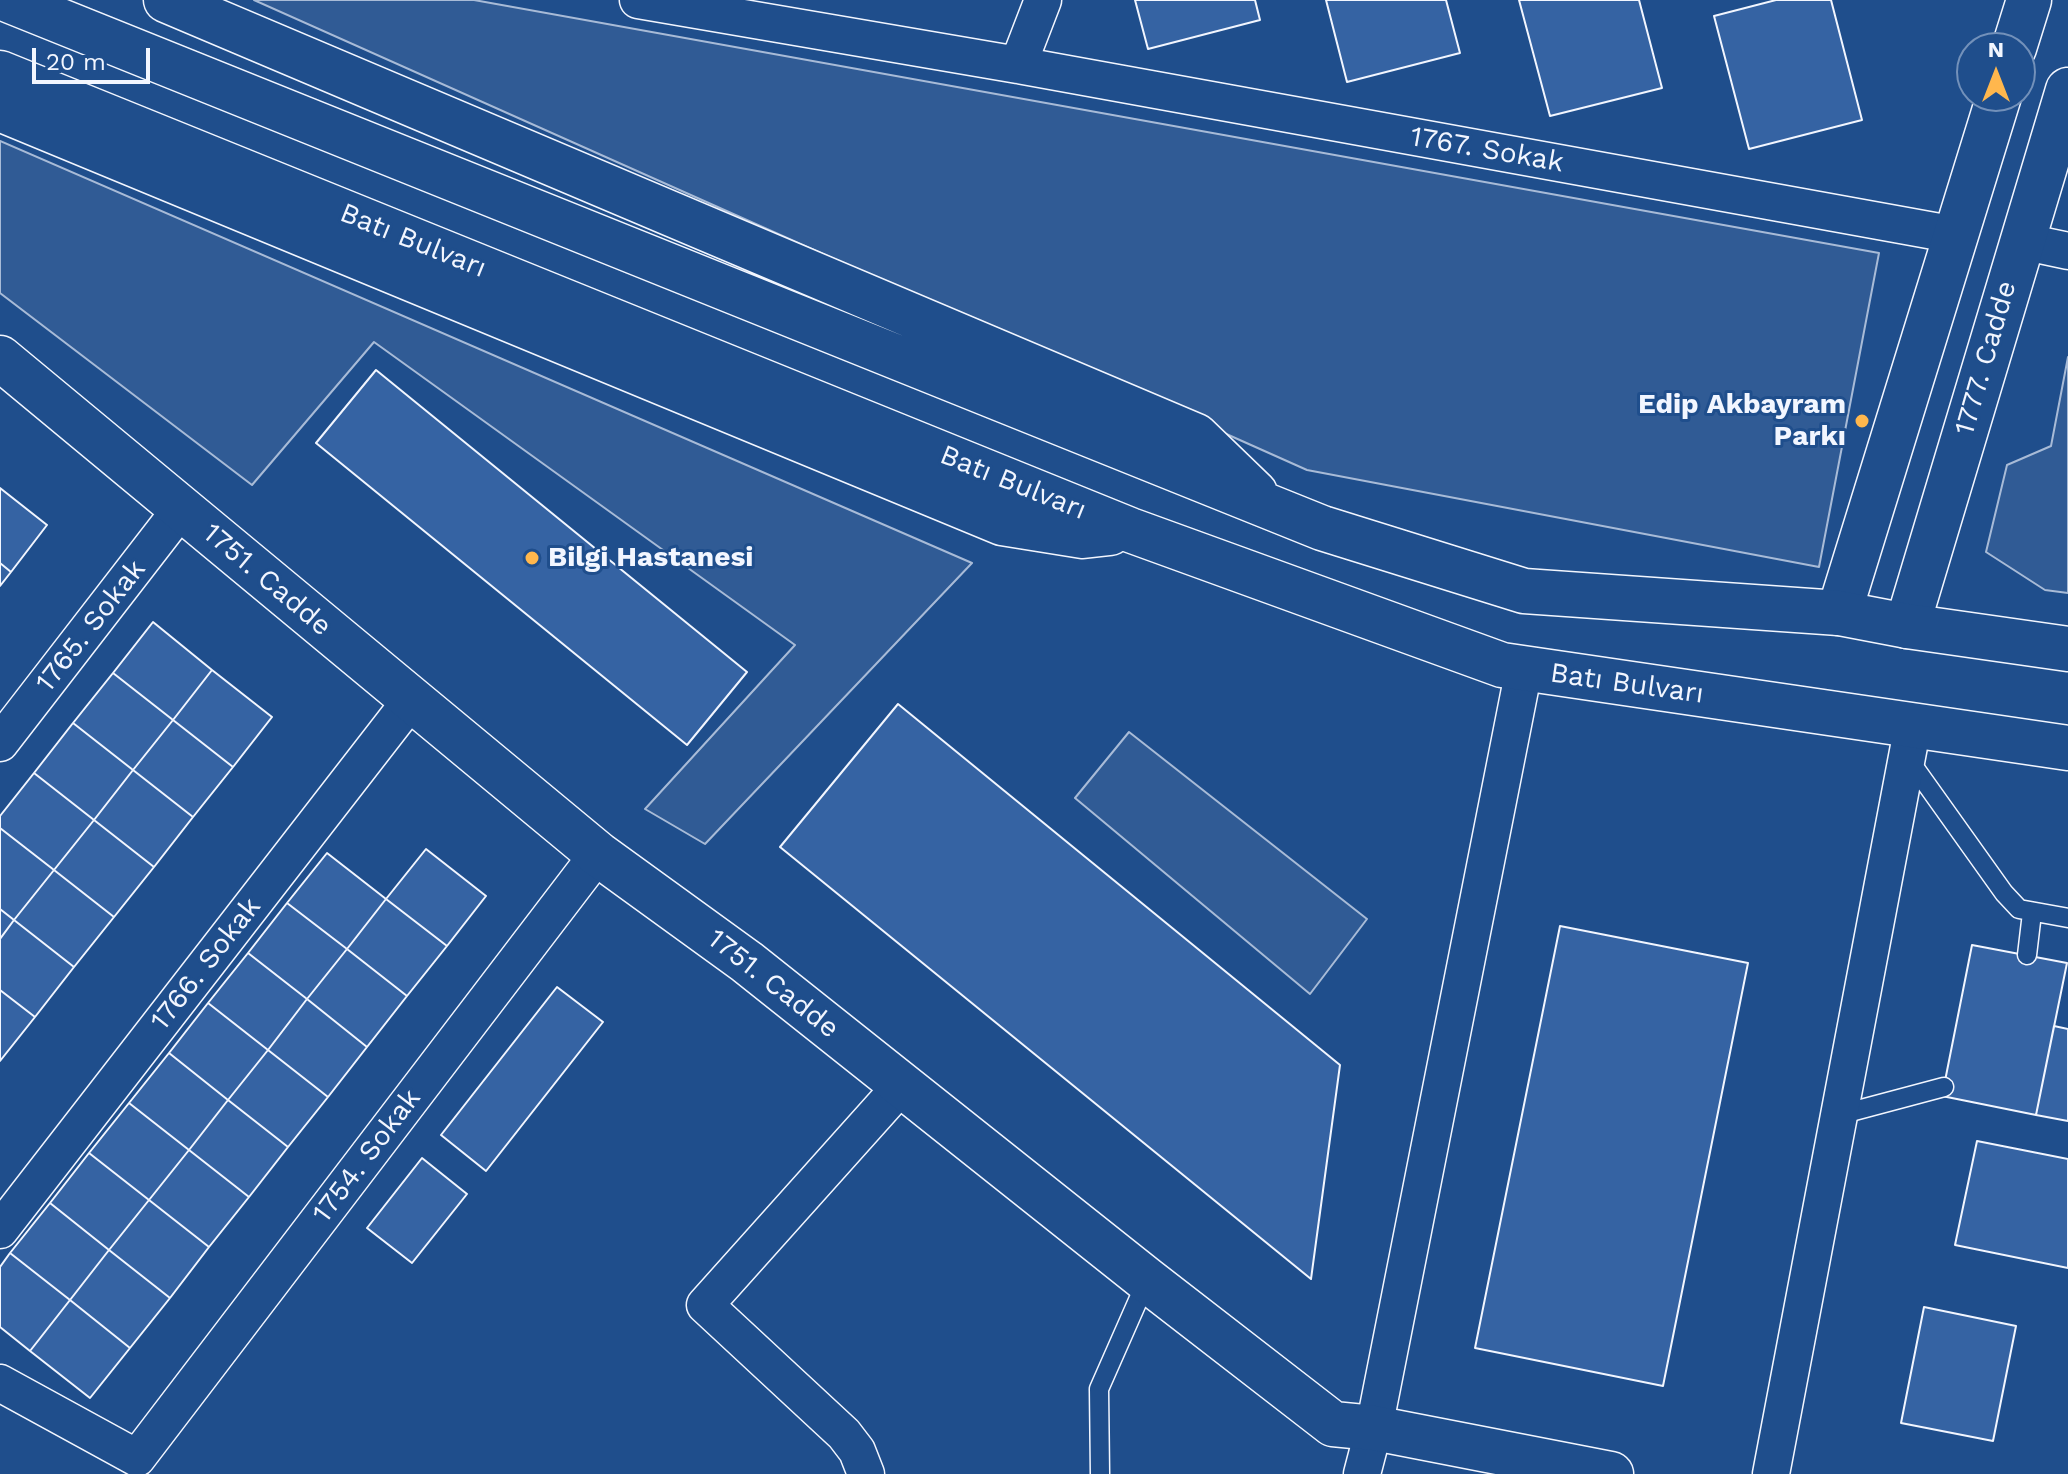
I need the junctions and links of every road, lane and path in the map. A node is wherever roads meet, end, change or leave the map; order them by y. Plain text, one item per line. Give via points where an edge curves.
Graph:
1 (8, 0) edge
2 (166, 0) edge
3 (638, 0) edge
4 (1043, 0) edge
5 (2029, 0) edge
6 (2019, 32) edge
7 (1018, 65) junction
8 (0, 73) edge
9 (2068, 90) edge
10 (0, 109) edge
11 (1994, 112) edge
12 (1956, 235) junction
13 (2021, 241) junction
14 (2068, 251) edge
15 (0, 358) edge
16 (181, 509) junction
17 (1271, 509) junction
18 (1130, 530) junction
19 (1839, 613) junction
20 (1907, 626) junction
21 (2068, 649) edge
22 (1524, 669) junction
23 (412, 699) junction
24 (1910, 741) junction
25 (0, 743) edge
26 (2068, 748) edge
27 (598, 854) junction
28 (2032, 913) junction
29 (2068, 918) edge
30 (2027, 955) dead end
31 (902, 1085) junction
32 (1944, 1087) dead end
33 (1839, 1115) junction
34 (0, 1230) edge
35 (1147, 1280) junction
36 (0, 1383) edge
37 (1374, 1428) junction
38 (140, 1466) edge
39 (866, 1474) edge
40 (1100, 1474) edge
41 (1362, 1474) edge
42 (1611, 1474) edge
43 (1771, 1474) edge

1 - 17 main road
2 - 17 main road via 1196,436
3 - 7 street, 1767. Sokak
4 - 7 street
5 - 6 main road
7 - 12 street, 1767. Sokak
8 - 18 main road, Batı Bulvarı
9 - 13 main road, 1777. Cadde
10 - 18 main road via 1002,523 1083,536
11 - 12 main road
12 - 19 main road
13 - 14 street
13 - 20 main road, 1777. Cadde
15 - 16 main road, 1751. Cadde
16 - 23 main road, 1751. Cadde
16 - 25 street, 1765. Sokak
17 - 19 main road via 1524,591
18 - 22 main road, Batı Bulvarı
19 - 20 main road
20 - 21 main road
22 - 24 main road, Batı Bulvarı
22 - 37 street
23 - 27 main road, 1751. Cadde
23 - 34 street, 1766. Sokak
24 - 26 main road, Batı Bulvarı
24 - 28 lane via 2004,893 2019,909
24 - 33 street
27 - 31 main road, 1751. Cadde via 747,962
27 - 38 street, 1754. Sokak
28 - 29 lane
28 - 30 lane
31 - 35 main road, 1751. Cadde
31 - 39 street via 705,1305 844,1434
32 - 33 lane
33 - 43 street
35 - 37 main road, 1751. Cadde via 1333,1424
35 - 40 lane via 1099,1389
36 - 38 street
37 - 41 street
37 - 42 main road, 1751. Cadde

